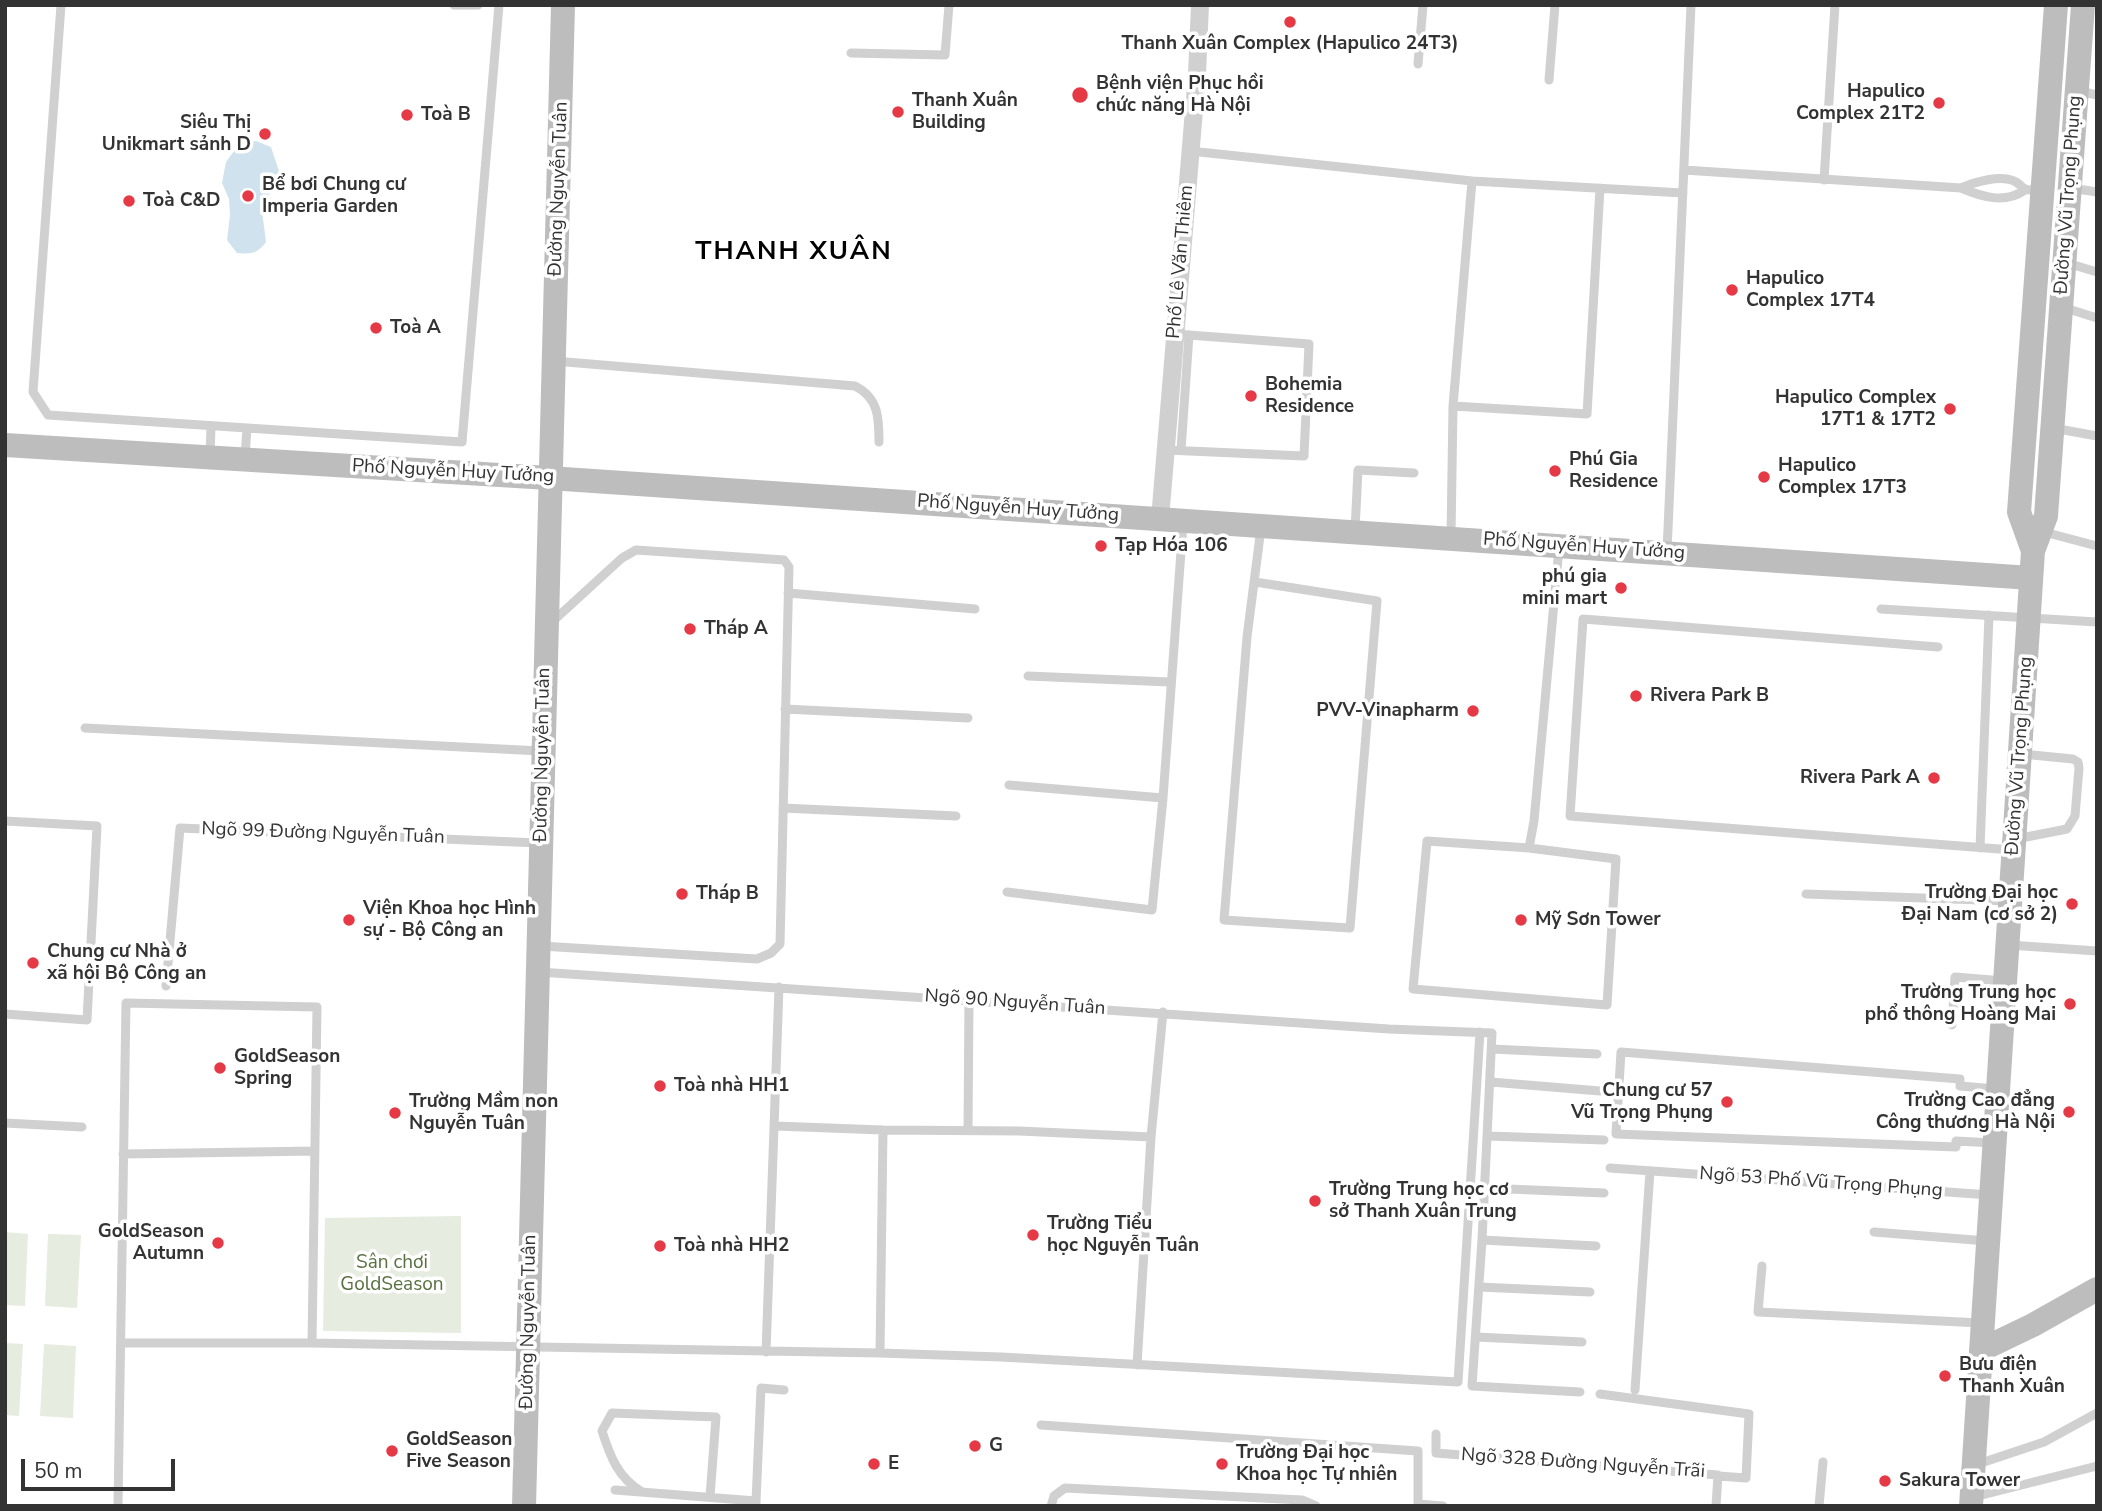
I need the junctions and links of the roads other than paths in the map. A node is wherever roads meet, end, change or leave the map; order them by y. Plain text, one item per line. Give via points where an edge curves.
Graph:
1 (61, 5) edge
2 (454, 5) edge
3 (478, 5) edge
4 (499, 5) edge
5 (562, 5) edge
6 (949, 5) edge
7 (1200, 5) edge
8 (1423, 5) edge
9 (1555, 5) edge
10 (1691, 5) edge
11 (1835, 5) edge
12 (2083, 5) edge
13 (2055, 16) edge
14 (2085, 32) junction
15 (851, 53) dead end
16 (1418, 64) dead end
17 (1549, 80) dead end
18 (2087, 92) edge
19 (1191, 151) junction
20 (1684, 170) junction
21 (1824, 180) junction
22 (1472, 181) junction
23 (1600, 188) junction
24 (1961, 188) junction
25 (2070, 188) junction
26 (2034, 191) junction
27 (2097, 192) edge
28 (1683, 193) junction
29 (2065, 262) junction
30 (2097, 272) edge
31 (2061, 307) junction
32 (2097, 318) edge
33 (1182, 334) junction
34 (553, 361) junction
35 (1453, 406) junction
36 (211, 426) junction
37 (247, 428) junction
38 (2052, 428) junction
39 (2097, 436) edge
40 (878, 442) dead end
41 (5, 445) edge
42 (1173, 450) junction
43 (210, 457) junction
44 (245, 459) junction
45 (1415, 473) dead end
46 (549, 478) junction
47 (1172, 520) junction
48 (1261, 526) junction
49 (1354, 532) junction
50 (1451, 538) junction
51 (2038, 541) junction
52 (2097, 545) edge
53 (1559, 546) junction
54 (1667, 553) junction
55 (2031, 578) junction
56 (1255, 582) junction
57 (788, 593) junction
58 (975, 609) dead end
59 (1881, 609) dead end
60 (1989, 615) junction
61 (2030, 617) junction
62 (2097, 622) edge
63 (546, 628) junction
64 (1938, 647) dead end
65 (1028, 676) dead end
66 (1170, 682) junction
67 (785, 709) junction
68 (968, 718) dead end
69 (85, 728) dead end
70 (542, 751) junction
71 (2020, 754) junction
72 (1009, 785) dead end
73 (1163, 799) junction
74 (783, 808) junction
75 (956, 816) dead end
76 (5, 821) edge
77 (541, 843) junction
78 (2014, 844) junction
79 (1529, 848) junction
80 (1980, 848) junction
81 (1007, 892) dead end
82 (1806, 894) dead end
83 (2010, 901) junction
84 (538, 945) junction
85 (2008, 945) junction
86 (2097, 951) edge
87 (537, 972) junction
88 (2006, 981) junction
89 (166, 986) dead end
90 (779, 987) junction
91 (969, 999) junction
92 (1163, 1012) junction
93 (5, 1014) edge
94 (1952, 1025) dead end
95 (1480, 1032) junction
96 (1492, 1049) junction
97 (1597, 1054) dead end
98 (1491, 1082) junction
99 (1999, 1089) junction
100 (1600, 1091) dead end
101 (5, 1123) edge
102 (775, 1126) junction
103 (82, 1127) dead end
104 (883, 1130) junction
105 (968, 1130) junction
106 (1488, 1136) junction
107 (1152, 1137) junction
108 (1604, 1140) dead end
109 (1995, 1143) junction
110 (315, 1151) junction
111 (123, 1154) junction
112 (1610, 1168) dead end
113 (1650, 1171) junction
114 (1485, 1188) junction
115 (1604, 1193) dead end
116 (1992, 1195) junction
117 (1874, 1231) dead end
118 (1482, 1240) junction
119 (1989, 1241) junction
120 (1596, 1246) dead end
121 (1762, 1266) dead end
122 (1479, 1287) junction
123 (2097, 1289) edge
124 (1590, 1292) dead end
125 (1983, 1323) junction
126 (1476, 1337) junction
127 (1582, 1342) dead end
128 (121, 1343) junction
129 (312, 1343) junction
130 (528, 1347) junction
131 (1981, 1350) junction
132 (766, 1352) junction
133 (880, 1353) junction
134 (1137, 1365) junction
135 (784, 1390) dead end
136 (1635, 1390) dead end
137 (1580, 1392) dead end
138 (1600, 1394) dead end
139 (2097, 1413) edge
140 (1041, 1425) dead end
141 (1436, 1434) dead end
142 (1823, 1462) dead end
143 (1974, 1465) junction
144 (2097, 1466) edge
145 (1718, 1476) junction
146 (615, 1490) dead end
147 (642, 1492) junction
148 (710, 1497) junction
149 (1972, 1502) edge
150 (756, 1504) edge
151 (1418, 1505) edge
152 (118, 1506) edge
153 (524, 1506) edge
154 (1051, 1506) edge
155 (1316, 1506) edge
156 (1443, 1506) edge
157 (1716, 1506) edge
158 (1819, 1506) edge

1 - 36 lane via 33,392 48,415
2 - 3 lane
4 - 37 lane via 462,442
5 - 34 street, Đường Nguyễn Tuân
6 - 15 lane via 945,55
7 - 19 street, Phố Lê Văn Thiêm
8 - 16 lane
9 - 17 lane
10 - 20 lane
11 - 21 lane
12 - 14 street, Đường Vũ Trọng Phụng
13 - 14 street
13 - 26 street, Đường Vũ Trọng Phụng
14 - 18 street, Đường Vũ Trọng Phụng
18 - 25 street, Đường Vũ Trọng Phụng
19 - 22 lane
19 - 33 street, Phố Lê Văn Thiêm
20 - 21 lane
20 - 28 lane
21 - 24 lane
22 - 23 lane
22 - 35 lane
23 - 28 lane
23 - 35 lane via 1587,414
24 - 26 lane via 1995,198
24 - 26 lane via 1979,179 2015,181
25 - 27 lane
25 - 29 street, Đường Vũ Trọng Phụng
26 - 51 street, Đường Vũ Trọng Phụng via 2019,512
28 - 54 lane
29 - 30 lane
29 - 31 street, Đường Vũ Trọng Phụng
31 - 32 lane
31 - 38 street, Đường Vũ Trọng Phụng
33 - 42 street, Phố Lê Văn Thiêm
33 - 42 lane via 1309,344 1304,456
34 - 40 lane via 855,386 879,413
34 - 46 street, Đường Nguyễn Tuân
35 - 50 lane
36 - 37 lane
36 - 43 lane
37 - 44 lane
38 - 39 lane
38 - 51 street, Đường Vũ Trọng Phụng via 2046,516
41 - 43 street, Phố Nguyễn Huy Tưởng
42 - 47 street, Phố Lê Văn Thiêm
43 - 44 street, Phố Nguyễn Huy Tưởng
44 - 46 street, Phố Nguyễn Huy Tưởng
45 - 49 lane via 1358,470
46 - 47 street, Phố Nguyễn Huy Tưởng
46 - 63 street, Đường Nguyễn Tuân
47 - 48 street, Phố Nguyễn Huy Tưởng
47 - 66 lane
48 - 49 street, Phố Nguyễn Huy Tưởng
48 - 56 lane
49 - 50 street, Phố Nguyễn Huy Tưởng
50 - 53 street, Phố Nguyễn Huy Tưởng
51 - 52 lane
51 - 55 street, Đường Vũ Trọng Phụng
53 - 54 street, Phố Nguyễn Huy Tưởng
53 - 79 lane
54 - 55 street, Phố Nguyễn Huy Tưởng
55 - 61 street, Đường Vũ Trọng Phụng
56 - 56 lane via 1224,920 1350,928 1377,601
57 - 58 lane
57 - 63 lane via 789,567 784,560 636,550
57 - 67 lane
59 - 60 lane
60 - 61 lane
60 - 80 lane
61 - 62 lane
61 - 71 street, Đường Vũ Trọng Phụng
63 - 70 street, Đường Nguyễn Tuân
64 - 80 lane via 1583,619 1570,816
65 - 66 lane
66 - 73 lane
67 - 68 lane
67 - 74 lane
69 - 70 lane
70 - 77 street, Đường Nguyễn Tuân
71 - 78 street, Đường Vũ Trọng Phụng
71 - 78 lane via 2073,759 2079,768 2075,816 2067,829
72 - 73 lane
73 - 81 lane via 1152,911
74 - 75 lane
74 - 84 lane via 780,944 771,953 757,959
76 - 93 lane via 97,826 87,1020
77 - 84 street, Đường Nguyễn Tuân
77 - 89 lane, Ngõ 99 Đường Nguyễn Tuân via 180,828
78 - 80 lane
78 - 83 street, Đường Vũ Trọng Phụng
79 - 79 lane via 1427,841 1413,989 1606,1005 1616,859
82 - 83 lane
83 - 85 street, Đường Vũ Trọng Phụng
84 - 87 street, Đường Nguyễn Tuân
85 - 86 lane
85 - 88 street, Đường Vũ Trọng Phụng
87 - 90 lane, Ngõ 90 Nguyễn Tuân
87 - 130 street, Đường Nguyễn Tuân
88 - 94 lane via 1955,977
88 - 99 street, Đường Vũ Trọng Phụng
90 - 91 lane, Ngõ 90 Nguyễn Tuân
90 - 102 lane
91 - 92 lane, Ngõ 90 Nguyễn Tuân
91 - 105 lane
92 - 95 lane, Ngõ 90 Nguyễn Tuân
92 - 107 lane
95 - 96 lane, Ngõ 90 Nguyễn Tuân via 1492,1033
95 - 134 lane via 1458,1382
96 - 97 lane
96 - 98 lane
98 - 100 lane
98 - 106 lane
99 - 109 street, Đường Vũ Trọng Phụng
99 - 109 lane via 1960,1086 1961,1079 1620,1052 1616,1134 1956,1147 1956,1141
101 - 103 lane
102 - 104 lane
102 - 132 lane
104 - 105 lane
104 - 133 lane
105 - 107 lane
106 - 108 lane
106 - 114 lane
107 - 134 lane
109 - 116 street, Đường Vũ Trọng Phụng
110 - 111 lane
110 - 111 lane via 317,1007 125,1003
110 - 129 lane
111 - 128 lane
112 - 113 lane, Ngõ 53 Phố Vũ Trọng Phụng
113 - 116 lane, Ngõ 53 Phố Vũ Trọng Phụng
113 - 136 lane
114 - 115 lane
114 - 118 lane
116 - 119 street, Đường Vũ Trọng Phụng
117 - 119 lane
118 - 120 lane
118 - 122 lane
119 - 125 street, Đường Vũ Trọng Phụng
121 - 125 lane via 1758,1312
122 - 124 lane
122 - 126 lane
123 - 131 street
125 - 131 street, Đường Vũ Trọng Phụng
126 - 127 lane
126 - 137 lane via 1472,1386
128 - 129 lane
128 - 152 lane
129 - 130 lane
130 - 132 lane
130 - 153 street, Đường Nguyễn Tuân
131 - 143 street, Đường Vũ Trọng Phụng
132 - 133 lane
133 - 134 lane
135 - 150 lane via 761,1388
138 - 145 lane via 1749,1414 1746,1478
139 - 143 lane via 2045,1442
140 - 151 lane via 1418,1451
141 - 145 lane, Ngõ 328 Đường Nguyễn Trãi via 1436,1453
142 - 158 lane
143 - 149 street, Đường Vũ Trọng Phụng
144 - 149 lane
145 - 157 lane, Ngõ 328 Đường Nguyễn Trãi
146 - 147 lane
147 - 148 lane
147 - 148 lane via 628,1484 611,1459 602,1431 612,1413 716,1417
148 - 150 lane
151 - 156 lane
154 - 155 lane via 1054,1496 1065,1488 1302,1500

